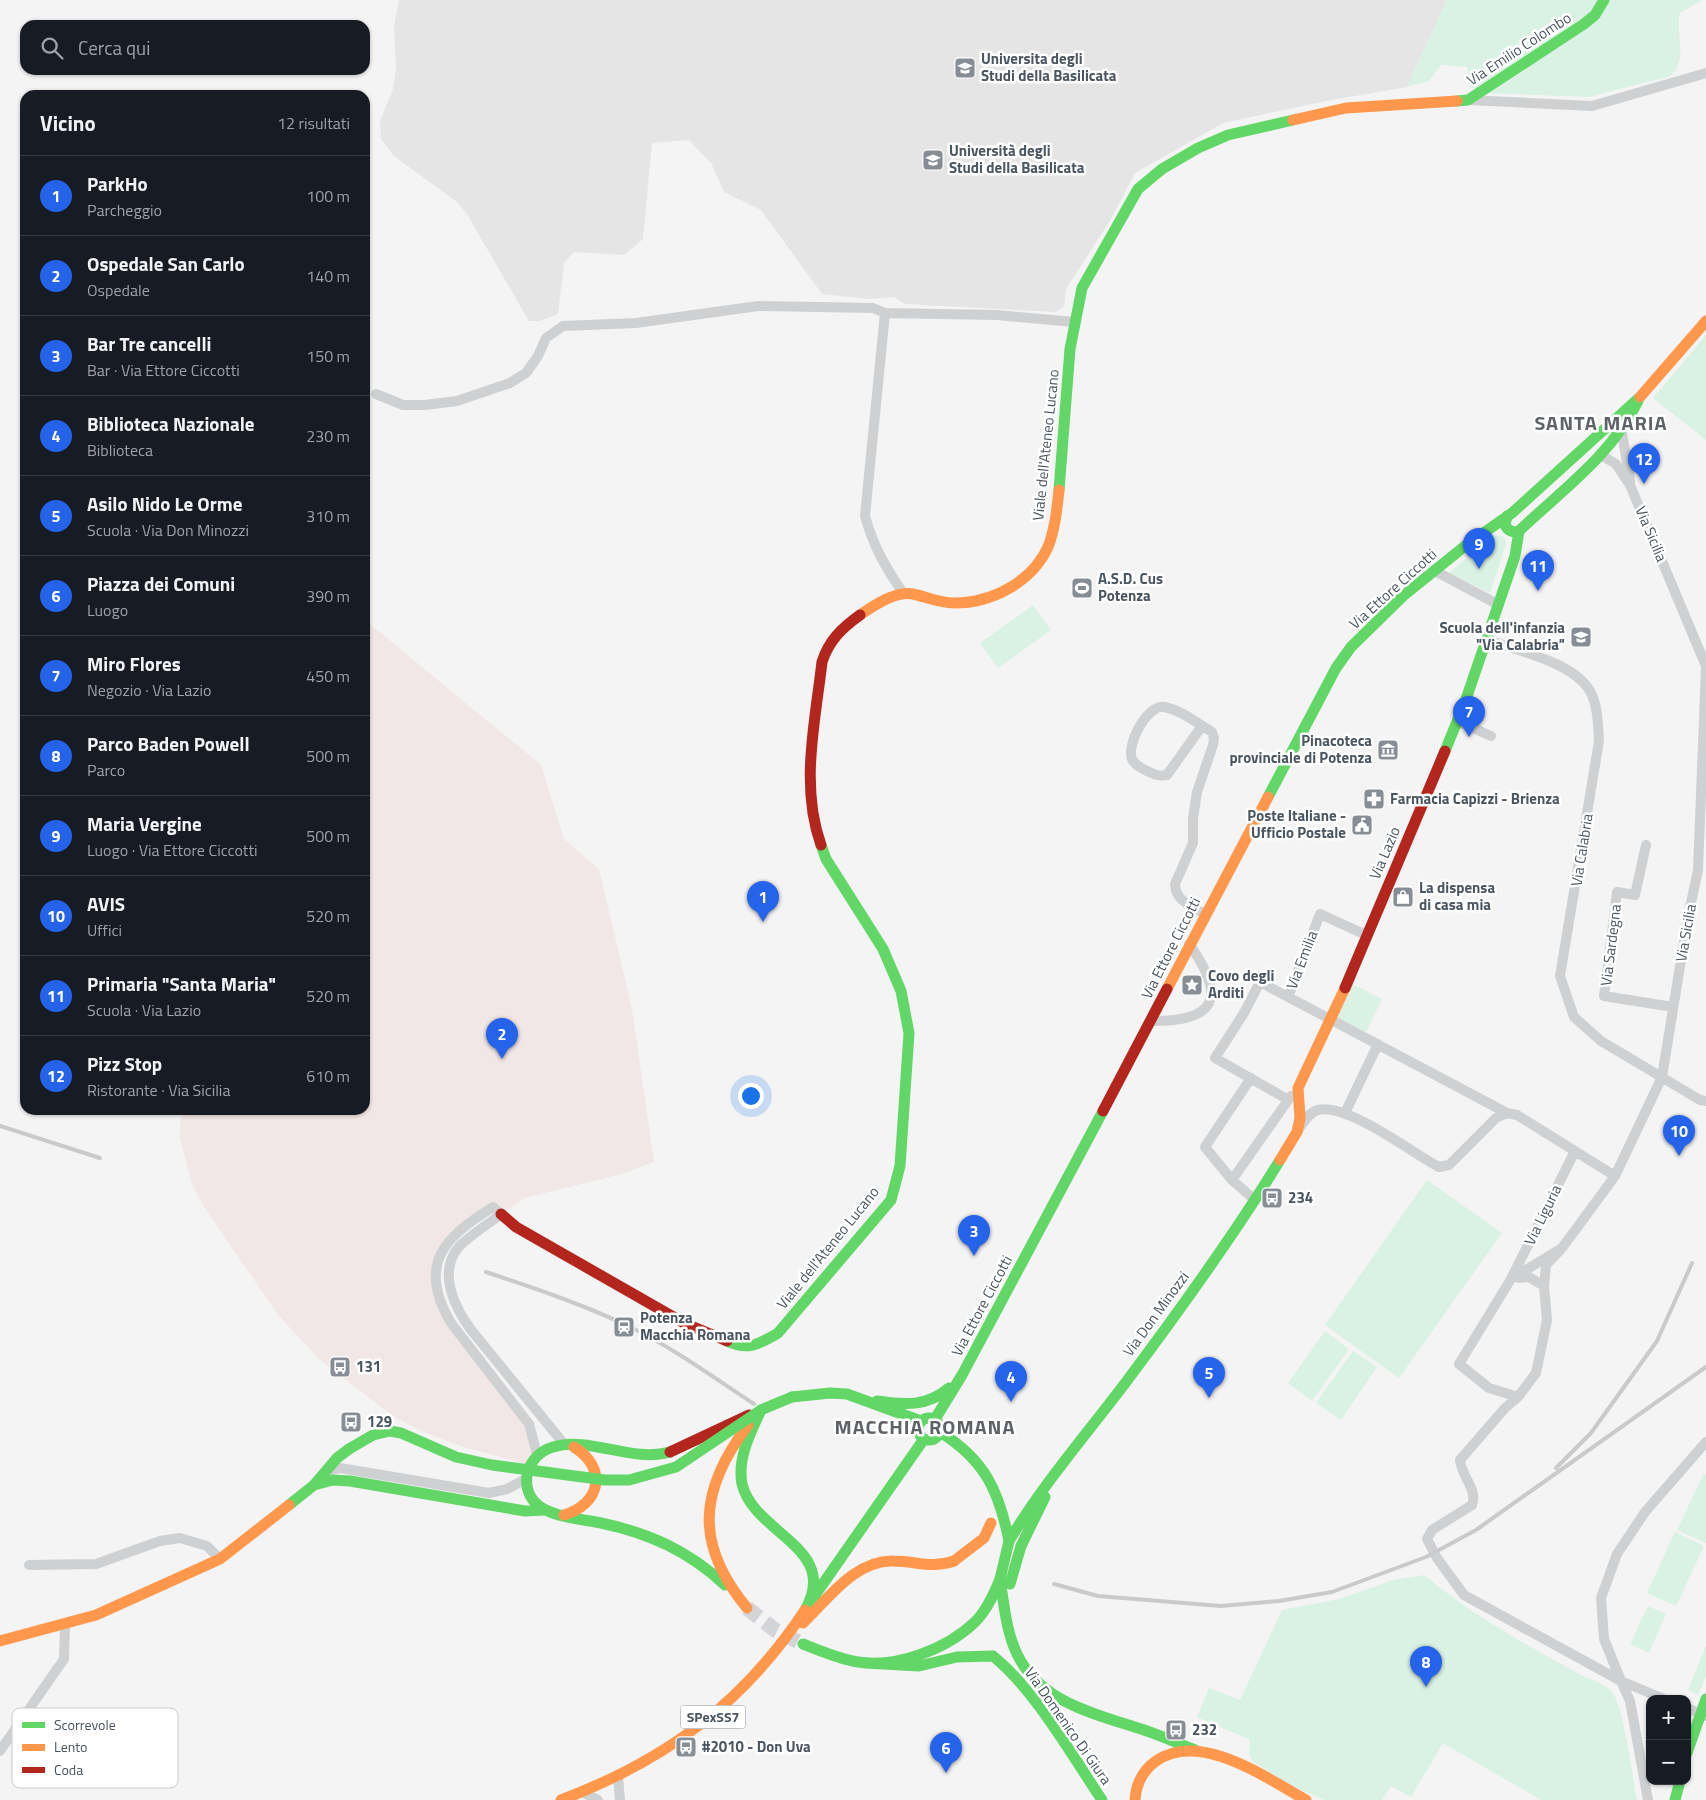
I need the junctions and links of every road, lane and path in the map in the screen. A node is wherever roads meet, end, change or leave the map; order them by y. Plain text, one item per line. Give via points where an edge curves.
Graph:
1 (1604, 0) edge
2 (1706, 73) edge
3 (1468, 100) junction
4 (885, 313) junction
5 (1706, 321) edge
6 (1074, 322) junction
7 (376, 394) dead end
8 (1639, 398) junction
9 (1622, 433) junction
10 (1601, 455) junction
11 (1630, 485) junction
12 (1509, 515) junction
13 (1522, 529) junction
14 (1508, 530) junction
15 (1485, 531) junction
16 (1435, 571) junction
17 (903, 593) junction
18 (1498, 605) junction
19 (1488, 640) junction
20 (1706, 667) edge
21 (1457, 721) junction
22 (1202, 726) junction
23 (1491, 736) dead end
24 (1706, 834) edge
25 (1646, 845) dead end
26 (1698, 870) junction
27 (1205, 914) junction
28 (1366, 935) junction
29 (1189, 944) junction
30 (1288, 997) junction
31 (1673, 1006) junction
32 (1330, 1019) junction
33 (1151, 1021) junction
34 (1378, 1044) junction
35 (1662, 1077) junction
36 (1251, 1078) junction
37 (1298, 1088) junction
38 (1287, 1099) junction
39 (1706, 1101) edge
40 (1345, 1113) junction
41 (1512, 1114) junction
42 (1297, 1132) junction
43 (1575, 1151) junction
44 (1615, 1176) junction
45 (1268, 1178) joint
46 (1232, 1180) junction
47 (1255, 1200) junction
48 (497, 1211) junction
49 (1562, 1248) junction
50 (1511, 1279) junction
51 (1544, 1286) junction
52 (962, 1375) junction
53 (1518, 1397) junction
54 (865, 1400) junction
55 (761, 1410) junction
56 (935, 1419) junction
57 (921, 1422) junction
58 (940, 1432) junction
59 (924, 1439) junction
60 (1706, 1442) edge
61 (569, 1445) junction
62 (537, 1454) junction
63 (1064, 1463) junction
64 (326, 1471) junction
65 (526, 1479) junction
66 (314, 1485) junction
67 (999, 1499) junction
68 (550, 1512) junction
69 (1009, 1541) junction
70 (220, 1559) junction
71 (29, 1565) dead end
72 (1005, 1582) junction
73 (734, 1596) junction
74 (812, 1599) junction
75 (746, 1608) tunnel mouth
76 (64, 1626) junction
77 (785, 1640) junction
78 (0, 1641) edge
79 (803, 1644) tunnel mouth
80 (865, 1663) junction
81 (1620, 1681) junction
82 (1654, 1695) edge
83 (1706, 1699) edge
84 (29, 1708) edge
85 (1691, 1710) edge
86 (1703, 1715) edge
87 (12, 1732) edge
88 (1691, 1744) edge
89 (1, 1748) edge
90 (1195, 1750) junction
91 (618, 1777) junction
92 (1679, 1785) edge
93 (1282, 1788) junction
94 (582, 1792) junction
95 (560, 1800) edge
96 (598, 1800) edge
97 (620, 1800) edge
98 (1102, 1800) edge
99 (1135, 1800) edge
100 (1287, 1800) edge
101 (1306, 1800) edge
102 (1648, 1800) edge
103 (1675, 1800) edge

1 - 3 main road, Via Emilio Colombo via 1595,15 1584,24
2 - 3 street via 1592,106
3 - 6 main road, Viale dell'Ateneo Lucano via 1346,108 1228,135 1198,148 1162,169 1138,189 1082,288
4 - 6 street
4 - 7 street via 873,308 758,306 636,323 563,326 546,338 526,372 510,383 458,401 425,405 403,405
4 - 17 street via 865,516 872,542
5 - 8 main road, Via Ettore Ciccotti
6 - 17 main road, Viale dell'Ateneo Lucano via 1056,509 1047,548 1027,574 1009,588 986,599 962,604
8 - 9 main road, Via Ettore Ciccotti
8 - 12 main road, Via Ettore Ciccotti
9 - 10 main road, Via Ettore Ciccotti
9 - 11 street
10 - 11 street via 1616,464
10 - 13 main road, Via Ettore Ciccotti
11 - 20 street, Via Sicilia
12 - 13 main road via 1521,515 1524,520
12 - 14 main road via 1505,525
12 - 15 main road, Via Ettore Ciccotti
13 - 14 main road
13 - 18 main road, Via Lazio
14 - 15 main road
15 - 16 main road, Via Ettore Ciccotti
16 - 18 street
16 - 27 main road, Via Ettore Ciccotti via 1388,610 1351,647 1336,668
17 - 48 main road, Viale dell'Ateneo Lucano via 868,610 842,628 827,645 822,662 809,778 813,822 826,859 883,949 900,991 909,1033 900,1166 890,1200 778,1332 760,1344 740,1347 684,1324 516,1226
18 - 19 main road, Via Lazio
19 - 21 main road, Via Lazio
19 - 35 street, Via Calabria via 1570,670 1591,692 1599,741 1560,976 1574,1017 1601,1042
20 - 26 street, Via Sicilia
21 - 23 street
21 - 28 main road, Via Lazio
22 - 22 street via 1178,712 1162,706 1155,708 1144,718 1134,739 1130,751 1133,760 1153,774 1167,775
22 - 27 street via 1212,732 1213,745 1197,792 1193,843 1175,890 1182,900
24 - 26 street
25 - 31 street, Via Sardegna via 1635,894 1617,892 1604,996
26 - 31 street, Via Sicilia
27 - 29 main road, Via Ettore Ciccotti
28 - 30 street, Via Emilia via 1320,914
28 - 32 main road, Via Lazio
29 - 33 main road, Via Ettore Ciccotti
29 - 33 street via 1205,966 1211,990 1208,1006 1199,1015
30 - 32 street
30 - 36 street via 1260,982 1215,1058
31 - 35 street, Via Sicilia
32 - 34 street
32 - 37 main road, Via Lazio
33 - 52 main road, Via Ettore Ciccotti
34 - 40 street
34 - 41 street
35 - 39 street, Via Calabria
35 - 44 street, Via Sicilia
36 - 38 street
36 - 46 street via 1205,1148
37 - 38 street
37 - 42 main road, Via Lazio via 1300,1118
38 - 46 street
40 - 41 street via 1439,1167 1449,1164 1496,1118
40 - 42 street via 1319,1110 1307,1117
41 - 43 street
42 - 45 main road, Via Lazio
43 - 44 street
43 - 50 street, Via Liguria
44 - 49 street, Via Sicilia
45 - 47 main road, Via Don Minozzi
46 - 47 street
47 - 63 main road, Via Don Minozzi via 1126,1382
48 - 61 street via 457,1249 449,1281 452,1296 472,1331
48 - 62 street via 446,1243 435,1278 437,1292 451,1323 529,1424
49 - 50 street
49 - 51 street, Via Sicilia via 1546,1265
50 - 51 street via 1529,1277
50 - 53 street, Via Liguria via 1458,1364 1489,1388
51 - 53 street, Via Sicilia via 1547,1320 1536,1373
52 - 54 main road via 941,1397 929,1403 912,1406
52 - 56 main road, Via Ettore Ciccotti
53 - 81 street, Via Sicilia via 1460,1460 1461,1469 1473,1490 1472,1505 1432,1530 1428,1539 1437,1558 1464,1595
54 - 55 main road, bridge via 830,1393 792,1397
54 - 57 main road
55 - 61 main road, bridge via 661,1454
55 - 64 main road, bridge via 676,1467 629,1480 605,1480 492,1465 456,1457 396,1432 372,1435 349,1449
55 - 73 main road, bridge via 738,1436 725,1459 710,1500 709,1537 713,1556
55 - 74 main road via 746,1441 740,1478 759,1513 806,1558 814,1578
56 - 57 main road
56 - 58 main road via 940,1425
57 - 59 main road via 918,1431
58 - 59 main road via 934,1439
58 - 67 main road via 958,1442 980,1462
59 - 74 main road, SPexSS7
60 - 81 street via 1644,1512 1617,1554 1601,1598 1604,1639
61 - 62 main road via 549,1447
61 - 68 main road via 586,1454 593,1464 596,1489 587,1504 571,1514
62 - 65 main road
63 - 69 main road via 1031,1504
63 - 72 main road, bridge
64 - 65 street via 340,1468 360,1470 489,1493 507,1489
64 - 66 main road
65 - 68 main road via 530,1496
66 - 68 main road via 333,1480 350,1481 525,1511
66 - 70 main road
67 - 69 main road
67 - 77 main road, bridge via 984,1538 954,1561 924,1567 895,1562 870,1564 847,1580
68 - 73 main road via 629,1528 662,1540 712,1571
69 - 72 main road, bridge
70 - 71 street via 207,1546 180,1538 152,1544 96,1564
70 - 76 main road via 151,1592
72 - 80 main road via 974,1623 946,1642 910,1657
72 - 90 main road via 1007,1624 1018,1655 1037,1682 1055,1697 1083,1711
73 - 75 main road
74 - 77 main road, SPexSS7
76 - 78 main road
76 - 84 street via 64,1659
77 - 91 main road, SPexSS7 via 770,1660 703,1726
79 - 80 main road
80 - 98 main road, Via Domenico Di Giura via 919,1666 957,1657 994,1656 1009,1669
81 - 82 street
81 - 102 street via 1630,1701
83 - 86 main road
85 - 86 street
86 - 88 main road
87 - 89 street
90 - 93 main road via 1220,1756
90 - 99 main road via 1172,1752 1155,1759 1138,1781
91 - 94 main road, SPexSS7
91 - 97 street
92 - 103 main road
93 - 100 main road
93 - 101 main road
94 - 95 main road, SPexSS7
94 - 96 street

